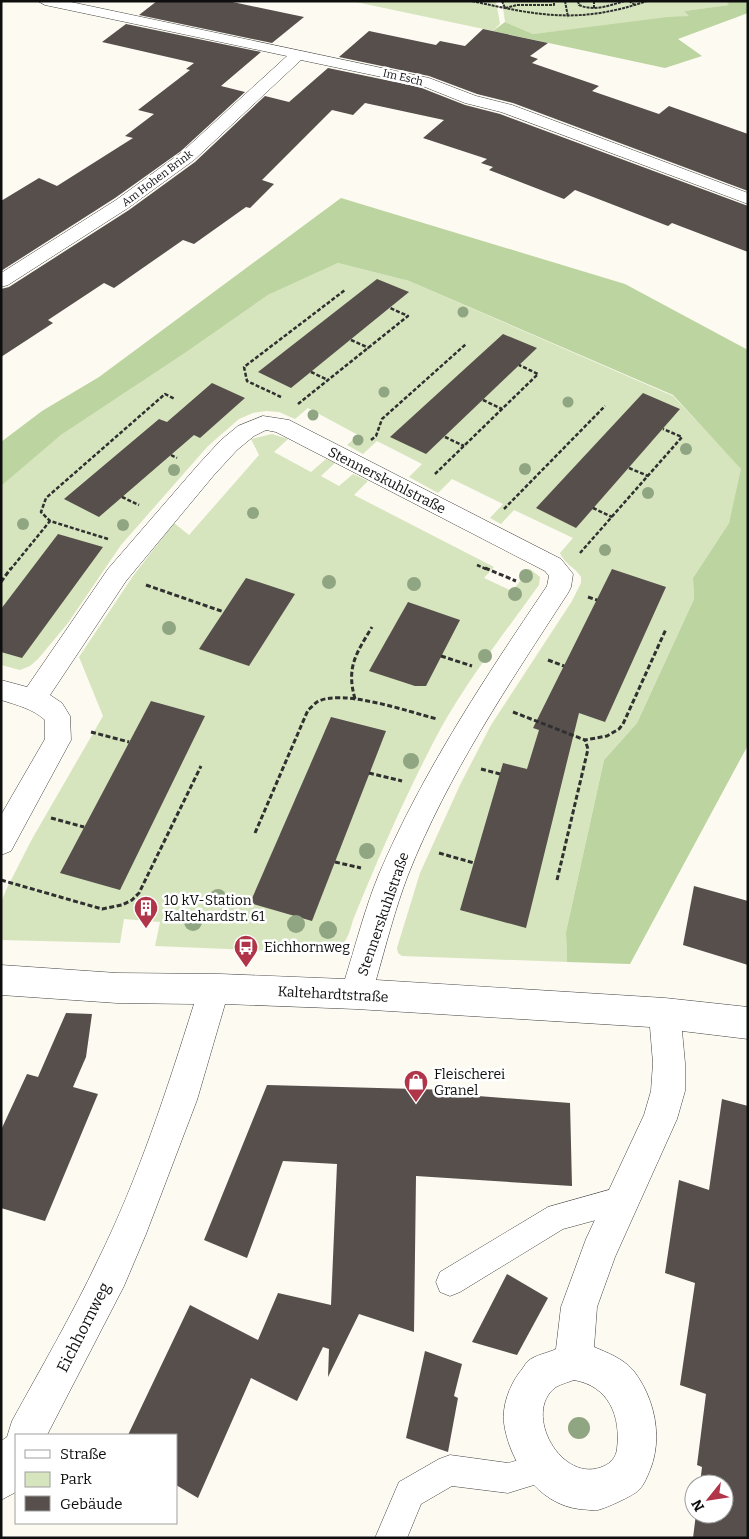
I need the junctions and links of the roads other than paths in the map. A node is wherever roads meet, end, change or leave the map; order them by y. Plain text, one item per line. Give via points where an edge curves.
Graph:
1 (45, 1) edge
2 (297, 55) junction
3 (748, 199) edge
4 (1, 281) edge
5 (1, 690) edge
6 (33, 698) junction
7 (1, 842) edge
8 (1, 980) edge
9 (214, 989) junction
10 (356, 994) junction
11 (665, 1013) junction
12 (748, 1023) edge
13 (623, 1200) junction
14 (450, 1282) dead end
15 (574, 1361) junction
16 (27, 1434) edge
17 (15, 1455) edge
18 (539, 1469) junction
19 (1, 1480) edge
20 (391, 1538) edge

1 - 2 street, Im Esch
2 - 3 street, Im Esch via 424,81 471,100 506,108
2 - 4 street, Am Hohen Brink via 188,156 122,204
5 - 6 street
6 - 7 street via 56,715 58,740
6 - 10 street, Stennerskuhlstraße via 117,575 170,510 229,445 246,431 263,423 274,423 553,565 561,574 559,587 449,761 393,876
8 - 9 street, Kaltehardtstraße via 117,988
9 - 10 street, Kaltehardtstraße
9 - 16 street, Eichhornweg via 180,1100 128,1234
10 - 11 street, Kaltehardtstraße
11 - 12 street, Kaltehardtstraße
11 - 13 street via 670,1063 668,1091 660,1119
13 - 14 lane via 558,1217
13 - 15 street via 579,1307
15 - 18 street via 558,1364 542,1374 531,1388 524,1407 528,1450
15 - 18 street via 593,1364 610,1375 624,1391 634,1412 635,1456 621,1480 611,1489 593,1496 573,1494 554,1485
17 - 19 street
18 - 20 lane via 508,1478 450,1470 410,1493

